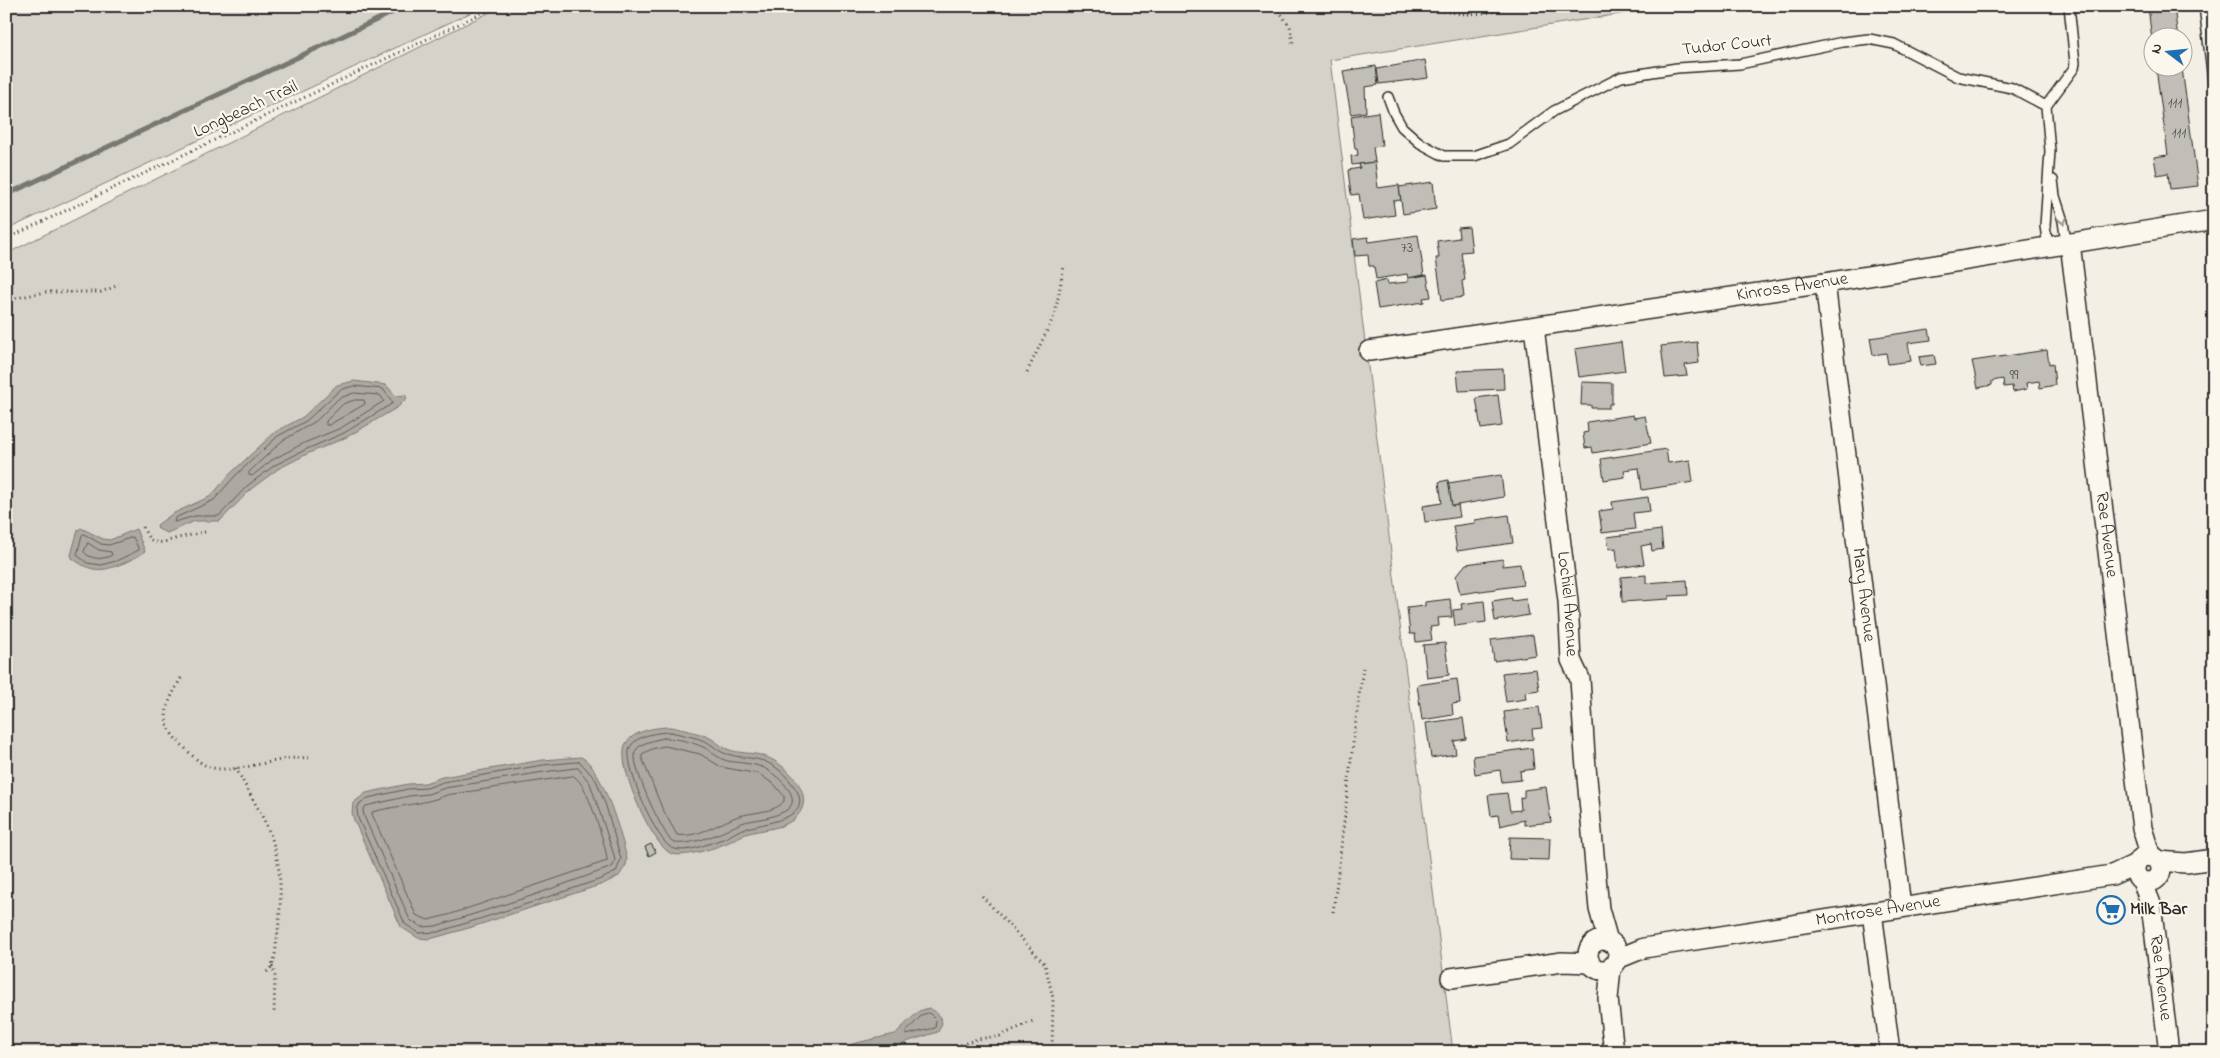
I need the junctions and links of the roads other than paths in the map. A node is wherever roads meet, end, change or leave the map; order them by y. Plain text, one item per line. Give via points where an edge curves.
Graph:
1 (2069, 6) edge
2 (2204, 6) edge
3 (2214, 89) edge
4 (1388, 96) dead end
5 (2046, 106) junction
6 (2049, 165) junction
7 (2214, 220) edge
8 (2061, 244) junction
9 (1825, 283) junction
10 (1534, 327) junction
11 (1369, 351) dead end
12 (2214, 859) edge
13 (2147, 869) junction
14 (1901, 907) junction
15 (1872, 912) junction
16 (1603, 954) junction
17 (1451, 978) dead end
18 (1614, 1052) edge
19 (1890, 1052) edge
20 (2169, 1052) edge

1 - 5 lane via 2074,68
2 - 3 lane
4 - 5 lane, Tudor Court via 1402,127 1420,143 1444,156 1474,156 1509,144 1554,111 1621,77 1677,68 1740,64 1869,39 1894,44 1958,77 2012,88
5 - 6 lane
6 -> 8 lane via 2062,216
6 - 8 lane via 2045,226
7 - 8 street, Kinross Avenue
8 - 9 street, Kinross Avenue
8 - 13 street, Rae Avenue
9 - 10 street, Kinross Avenue
9 - 14 street, Mary Avenue
10 - 11 street, Kinross Avenue
10 - 16 street, Lochiel Avenue via 1568,601 1571,660 1580,679
12 - 13 street, Montrose Avenue
13 - 14 street, Montrose Avenue
13 - 20 street, Rae Avenue
14 - 15 street, Montrose Avenue
15 - 16 street, Montrose Avenue
15 - 19 street
16 - 17 street, Montrose Avenue
16 - 18 street, Lochiel Avenue

